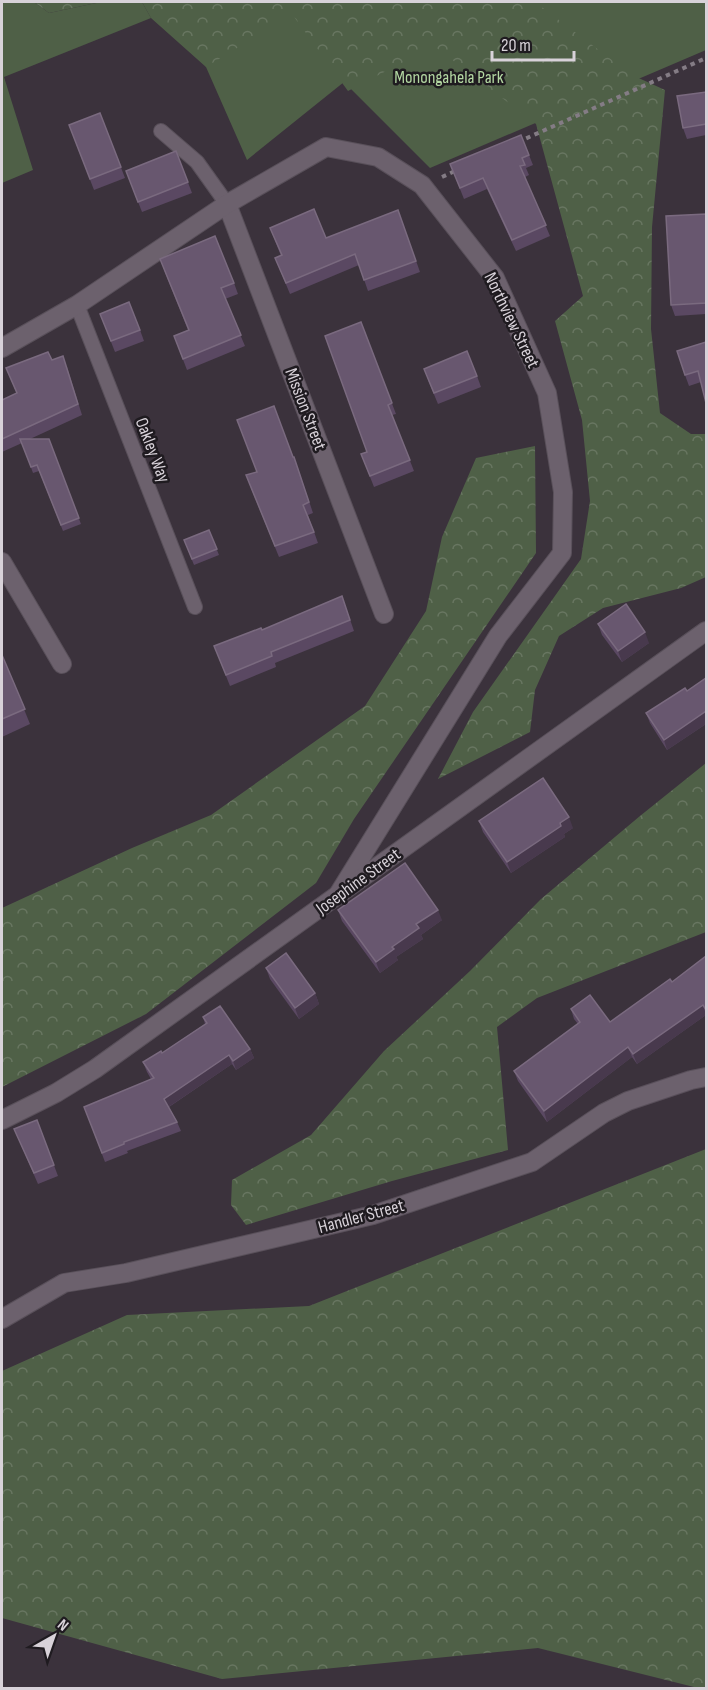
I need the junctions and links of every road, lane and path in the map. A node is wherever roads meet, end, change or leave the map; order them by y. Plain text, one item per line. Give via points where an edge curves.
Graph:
1 (706, 58) edge
2 (161, 131) dead end
3 (509, 147) edge
4 (466, 166) edge
5 (422, 185) junction
6 (227, 204) junction
7 (77, 305) junction
8 (2, 348) edge
9 (2, 562) edge
10 (195, 607) dead end
11 (384, 614) dead end
12 (706, 631) edge
13 (62, 664) dead end
14 (339, 894) junction
15 (706, 1077) edge
16 (2, 1120) edge
17 (2, 1319) edge

1 - 3 path
2 - 6 lane via 197,162
4 - 5 path
5 - 6 street, Northview Street via 378,158 326,147
5 - 14 street, Northview Street via 495,278 547,393 563,492 562,553 498,636
6 - 7 street, Northview Street
6 - 11 street, Mission Street
7 - 8 street, Northview Street
7 - 10 lane, Oakley Way
9 - 13 street
12 - 14 street, Josephine Street
14 - 16 street, Josephine Street via 95,1070
15 - 17 street, Handler Street via 628,1101 532,1162 373,1215 126,1273 64,1283

